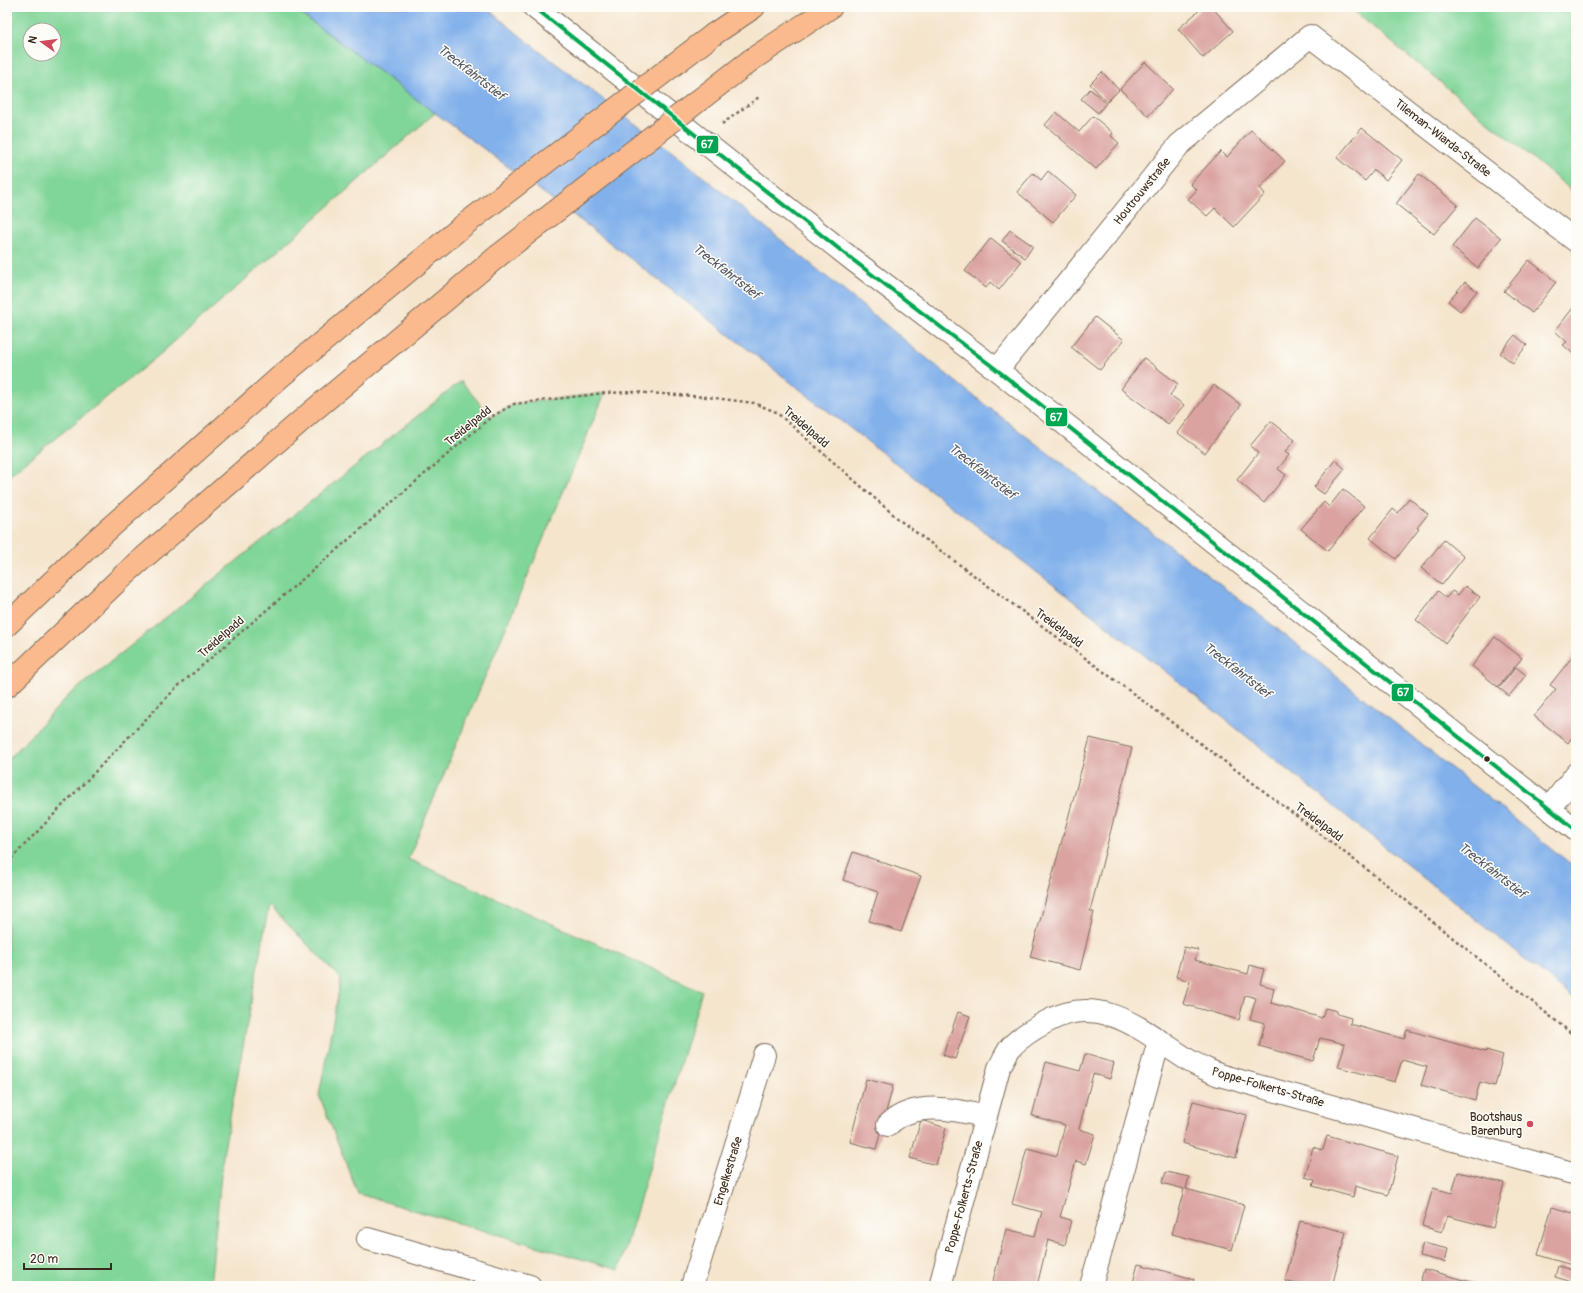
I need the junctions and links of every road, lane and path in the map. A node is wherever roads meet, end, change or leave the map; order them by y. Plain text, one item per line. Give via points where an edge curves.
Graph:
1 (534, 7) edge
2 (754, 7) edge
3 (831, 7) edge
4 (1310, 36) joint
5 (759, 97) dead end
6 (701, 139) junction
7 (1576, 241) edge
8 (997, 370) junction
9 (7, 625) edge
10 (7, 686) edge
11 (1576, 774) edge
12 (1549, 809) junction
13 (1576, 830) edge
14 (7, 863) edge
15 (1576, 1036) edge
16 (1159, 1041) junction
17 (764, 1056) dead end
18 (986, 1117) junction
19 (888, 1125) dead end
20 (1576, 1174) edge
21 (368, 1239) dead end
22 (530, 1286) edge
23 (692, 1286) edge
24 (940, 1286) edge
25 (1091, 1286) edge

1 - 6 street
2 - 9 highway, bridge via 714,34 464,225 274,383 96,540
3 - 10 highway, bridge via 751,60 498,256 309,414 125,574
4 - 7 street, Tileman-Wiarda-Straße
4 - 8 street, Houtrouwstraße via 1179,145
5 - 6 path
6 - 8 street
8 - 12 street
11 - 12 street
12 - 13 street
14 - 15 path, Treidelpadd via 176,688 491,417 514,404 605,392 707,397 754,404 776,412 902,522 1376,876
16 - 18 street, Poppe-Folkerts-Straße via 1127,1021 1108,1014 1075,1011 1055,1017 1026,1033 1010,1047 999,1068
16 - 20 street, Poppe-Folkerts-Straße via 1190,1062 1219,1074
16 - 25 street
17 - 23 street, Engelkestraße
18 - 19 street via 955,1109 939,1108 918,1110 895,1118
18 - 24 street, Poppe-Folkerts-Straße
21 - 22 street

